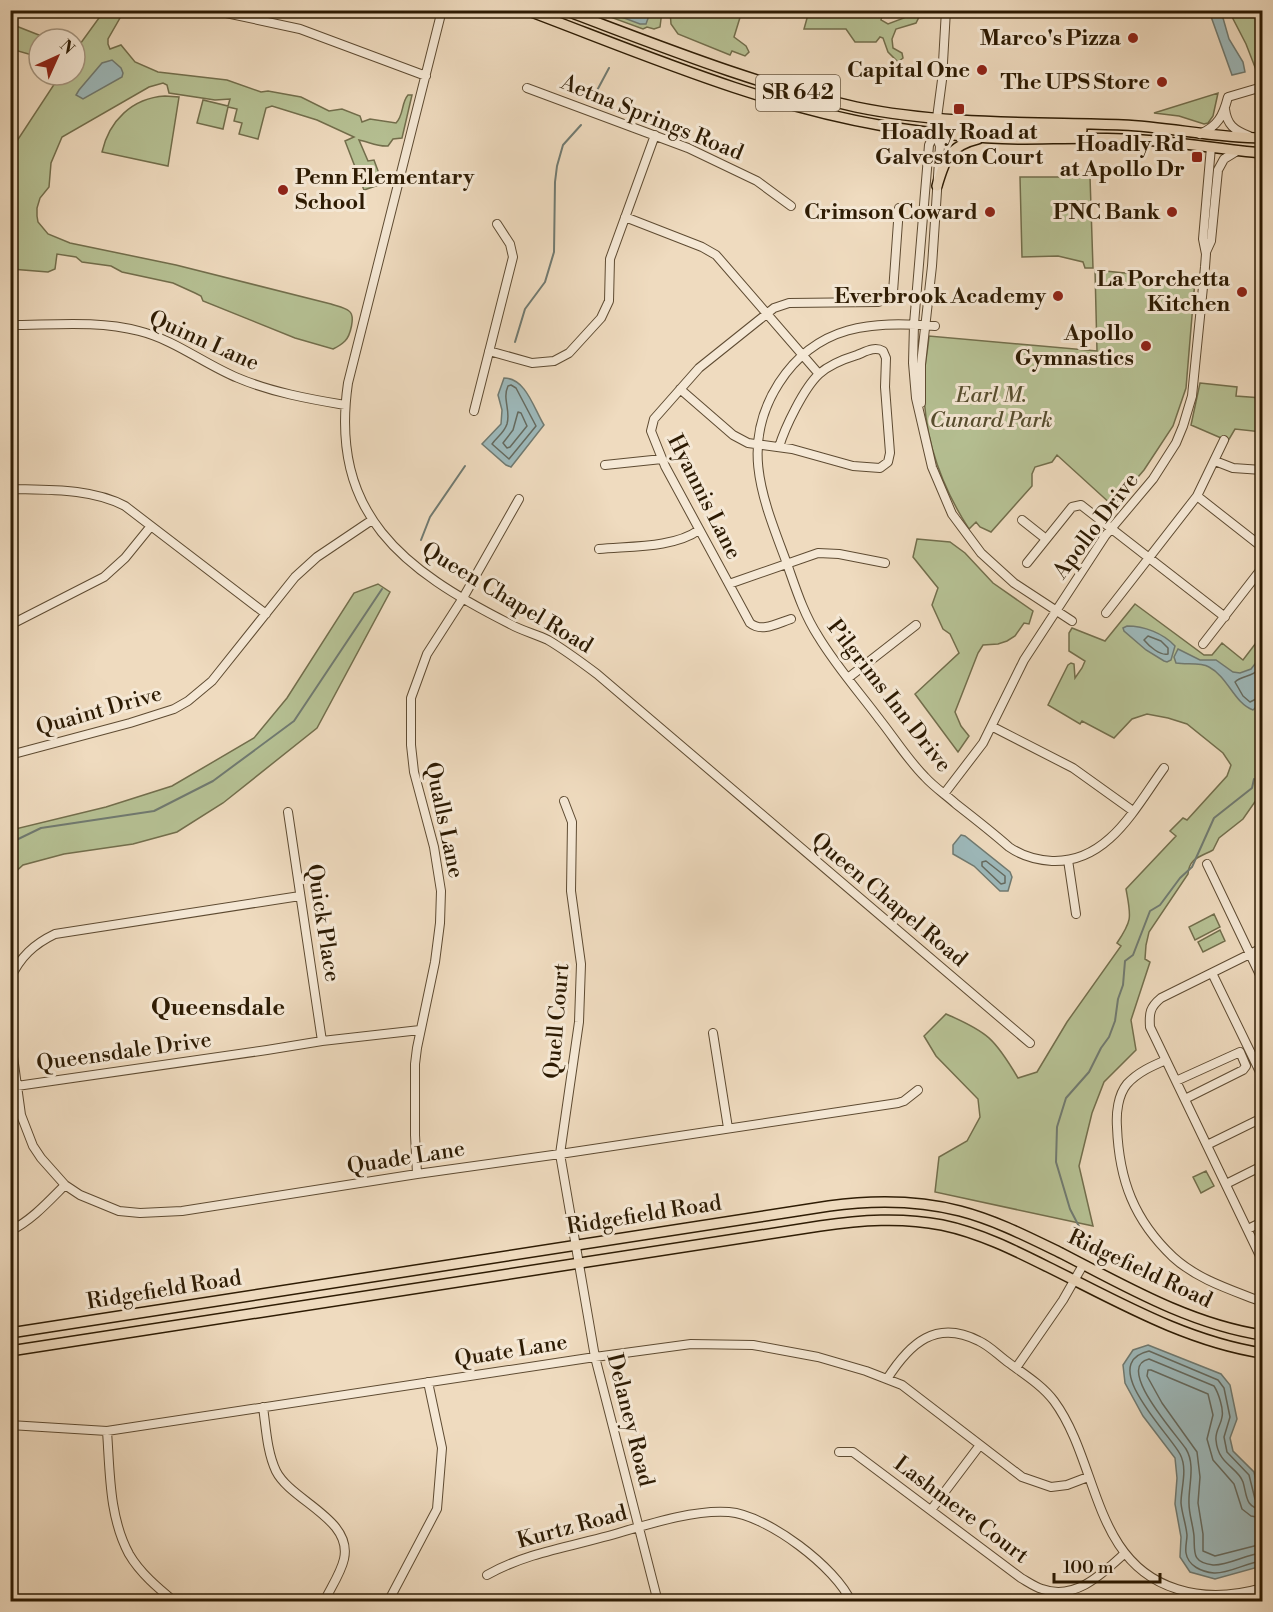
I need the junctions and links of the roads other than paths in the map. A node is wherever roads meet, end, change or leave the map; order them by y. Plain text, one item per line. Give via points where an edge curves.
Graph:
1 (212, 10) edge
2 (442, 10) edge
3 (526, 10) edge
4 (564, 10) edge
5 (946, 10) edge
6 (426, 76) junction
7 (1263, 87) edge
8 (527, 88) dead end
9 (1225, 107) junction
10 (936, 117) junction
11 (1123, 125) junction
12 (935, 133) junction
13 (1200, 134) junction
14 (655, 135) junction
15 (1223, 135) junction
16 (990, 137) junction
17 (1259, 138) edge
18 (1211, 147) junction
19 (1237, 151) junction
20 (1263, 153) edge
21 (938, 186) junction
22 (791, 206) dead end
23 (900, 208) dead end
24 (625, 217) junction
25 (497, 225) dead end
26 (1206, 254) junction
27 (766, 315) junction
28 (914, 324) junction
29 (926, 325) junction
30 (10, 326) edge
31 (935, 326) dead end
32 (489, 351) junction
33 (802, 355) junction
34 (819, 374) junction
35 (680, 389) junction
36 (345, 405) junction
37 (474, 411) dead end
38 (922, 422) junction
39 (1224, 440) dead end
40 (757, 445) junction
41 (780, 447) junction
42 (662, 459) junction
43 (1215, 461) junction
44 (605, 465) dead end
45 (1263, 470) edge
46 (10, 489) edge
47 (1197, 496) junction
48 (519, 499) dead end
49 (372, 520) junction
50 (1023, 520) dead end
51 (150, 526) junction
52 (1111, 529) junction
53 (699, 530) junction
54 (1046, 539) junction
55 (1263, 548) edge
56 (599, 549) dead end
57 (1149, 559) junction
58 (885, 562) dead end
59 (1026, 563) dead end
60 (787, 564) junction
61 (1263, 568) edge
62 (729, 584) junction
63 (463, 598) junction
64 (1056, 611) junction
65 (1106, 613) dead end
66 (266, 614) junction
67 (1225, 617) junction
68 (791, 619) dead end
69 (1072, 621) dead end
70 (10, 625) edge
71 (916, 625) dead end
72 (1203, 644) dead end
73 (848, 678) junction
74 (993, 727) junction
75 (10, 755) edge
76 (1164, 768) dead end
77 (944, 794) junction
78 (564, 801) dead end
79 (1133, 811) junction
80 (288, 812) dead end
81 (1068, 860) junction
82 (1207, 864) dead end
83 (300, 896) junction
84 (1076, 914) dead end
85 (1263, 948) edge
86 (1250, 954) junction
87 (1212, 973) junction
88 (10, 979) edge
89 (1263, 979) edge
90 (420, 1030) junction
91 (713, 1033) dead end
92 (10, 1035) edge
93 (322, 1041) junction
94 (1030, 1043) dead end
95 (1166, 1060) junction
96 (1263, 1077) edge
97 (1176, 1081) junction
98 (14, 1086) edge
99 (918, 1090) dead end
100 (1185, 1099) junction
101 (1263, 1118) edge
102 (728, 1128) junction
103 (1207, 1145) junction
104 (560, 1154) junction
105 (1263, 1166) edge
106 (417, 1174) junction
107 (1226, 1184) junction
108 (65, 1185) junction
109 (1263, 1222) edge
110 (1248, 1229) junction
111 (10, 1231) edge
112 (576, 1245) junction
113 (1259, 1245) edge
114 (1263, 1260) edge
115 (579, 1263) junction
116 (1083, 1265) junction
117 (1075, 1280) junction
118 (1263, 1302) edge
119 (10, 1333) edge
120 (1263, 1335) edge
121 (10, 1351) edge
122 (1263, 1353) edge
123 (595, 1357) junction
124 (1016, 1368) junction
125 (887, 1379) junction
126 (428, 1382) junction
127 (263, 1407) junction
128 (10, 1425) edge
129 (107, 1431) junction
130 (980, 1445) junction
131 (839, 1452) dead end
132 (1088, 1477) junction
133 (931, 1510) junction
134 (639, 1527) junction
135 (1124, 1554) junction
136 (487, 1575) dead end
137 (1263, 1588) edge
138 (175, 1602) edge
139 (324, 1602) edge
140 (388, 1602) edge
141 (658, 1602) edge
142 (851, 1602) edge

1 - 6 street via 300,29
2 - 6 street, Queen Chapel Road
3 - 12 main road, SR 642 via 762,96 841,117
4 - 10 main road, SR 642 via 786,90 860,108
5 - 10 street
6 - 36 street, Queen Chapel Road
7 - 9 street via 1228,98
8 - 14 street, Aetna Springs Road
9 - 13 street via 1214,126
9 - 17 street via 1232,126
10 - 11 main road, SR 642
10 - 12 street
11 - 12 main road via 1106,129 1031,130 951,126
11 - 13 main road, SR 642
12 - 16 main road, SR 642
12 - 21 street via 940,146
12 - 28 street via 929,145
13 - 15 main road, SR 642
14 - 22 street, Aetna Springs Road via 757,181
14 - 24 street
15 - 17 main road, SR 642
15 - 18 main road
16 - 18 main road, SR 642 via 1126,139
16 - 21 main road via 953,151
18 - 19 main road, SR 642
18 - 26 street, Apollo Drive via 1203,239
19 - 20 main road, SR 642
19 - 26 street, Apollo Drive via 1224,159 1218,170 1211,241
21 - 29 street
23 - 27 street, Hyannis Lane via 893,292 887,299 789,303
24 - 27 street via 709,250
24 - 32 street via 610,259 608,307 569,353 554,361 532,363
25 - 32 street via 510,244 513,257
26 - 52 street, Apollo Drive via 1192,396 1183,426 1154,479
27 - 33 street
27 - 35 street, Hyannis Lane via 699,368
28 - 29 street, Pilgrims Inn Drive
28 - 33 street, Pilgrims Inn Drive via 860,327 831,337
28 - 38 street via 914,382
29 - 31 street, Pilgrims Inn Drive
29 - 38 street via 920,382
30 - 36 street, Quinn Lane via 103,325 138,330 171,342 240,379
32 - 37 street
33 - 34 street
33 - 40 street, Pilgrims Inn Drive via 773,393
34 - 41 street via 788,425
34 - 41 street via 853,356 874,349 883,351 888,462 880,468 867,468
35 - 40 street via 733,435
35 - 42 street, Hyannis Lane via 651,424
36 - 49 street, Queen Chapel Road via 348,458
38 - 64 street via 939,486 963,530 1005,576
39 - 43 street
40 - 41 street
40 - 60 street, Pilgrims Inn Drive via 761,491
42 - 44 street
42 - 53 street, Hyannis Lane
43 - 45 street via 1233,468
43 - 47 street
46 - 51 street via 102,496 125,506
47 - 55 street
47 - 57 street
48 - 63 street, Qualls Lane
49 - 63 street, Queen Chapel Road via 413,566
49 - 66 street, Quaint Drive via 307,565
50 - 54 street
51 - 66 street
51 - 70 street via 104,577
52 - 54 street via 1077,505
52 - 57 street
52 - 64 street, Apollo Drive
53 - 56 street via 674,542
53 - 62 street, Hyannis Lane
54 - 59 street
57 - 65 street
57 - 67 street
58 - 60 street via 818,553
60 - 62 street
60 - 73 street, Pilgrims Inn Drive via 813,628
61 - 67 street
62 - 68 street, Hyannis Lane via 754,626 763,628
63 - 90 street, Qualls Lane via 427,654 411,698 414,772 441,891 435,962
63 - 94 street, Queen Chapel Road via 546,639 597,674
64 - 69 street
64 - 74 street, Apollo Drive via 1018,672
66 - 75 street, Quaint Drive via 212,681 174,709
67 - 72 street
71 - 73 street
73 - 77 street, Pilgrims Inn Drive via 922,775
74 - 77 street, Apollo Drive
74 - 79 street via 1062,761
76 - 79 street, Pilgrims Inn Drive
77 - 81 street, Pilgrims Inn Drive via 1020,854 1042,860
78 - 104 street, Quell Court via 571,816 572,891 582,964 579,1022
79 - 81 street, Pilgrims Inn Drive via 1100,848
80 - 83 street, Quick Place
81 - 84 street
82 - 86 street
83 - 88 street via 55,934 27,952
83 - 93 street, Quick Place
85 - 86 street
86 - 87 street
86 - 89 street
87 - 95 street via 1161,998 1150,1008 1150,1027
87 - 96 street
90 - 93 street, Queensdale Drive
90 - 106 street, Qualls Lane via 414,1092
91 - 102 street
92 - 98 street, Quade Lane
93 - 98 street, Queensdale Drive
95 - 97 street
95 - 118 street via 1142,1071 1127,1084 1120,1097 1117,1147 1126,1191 1140,1218 1175,1258 1205,1279
97 - 100 street
97 - 100 street via 1240,1052 1246,1066 1243,1070
98 - 108 street, Quade Lane via 33,1146
99 - 102 street, Quade Lane via 904,1101
100 - 103 street
101 - 103 street
102 - 104 street, Quade Lane
103 - 107 street
104 - 106 street, Quade Lane
104 - 112 street, Quell Court
105 - 107 street
106 - 108 street, Quade Lane via 157,1214 119,1210
107 - 110 street
108 - 111 street via 40,1210
109 - 110 street
110 - 113 street
112 - 115 street, Delaney Road
112 - 116 main road, Ridgefield Road via 829,1206 894,1202 972,1215 1020,1233
112 - 119 main road, Ridgefield Road
113 - 114 street
115 - 117 main road, Ridgefield Road via 854,1221 898,1220 980,1236
115 - 121 main road, Ridgefield Road
115 - 123 street, Delaney Road
116 - 117 street
116 - 120 main road, Ridgefield Road via 1182,1313 1221,1327
117 - 122 main road, Ridgefield Road via 1177,1330 1216,1344
117 - 124 street
123 - 125 street, Quate Lane via 691,1344 753,1345 818,1357
123 - 126 street, Quate Lane
123 - 134 street, Delaney Road
124 - 125 street via 981,1342 943,1331 927,1337 900,1357
124 - 132 street via 1053,1400 1070,1429
125 - 130 street, Quate Lane via 902,1385
126 - 127 street, Quate Lane
126 - 140 street via 442,1448 437,1509
127 - 129 street, Quate Lane
127 - 139 street via 277,1473 341,1534 344,1559
128 - 129 street, Quate Lane
129 - 138 street via 115,1520 130,1555 150,1581
130 - 132 street, Quate Lane via 1022,1477 1051,1487
130 - 133 street
131 - 133 street, Lashmere Court via 853,1452
132 - 135 street via 1105,1521
133 - 135 street, Lashmere Court via 1042,1590 1082,1587
134 - 136 street, Kurtz Road via 526,1558
134 - 141 street, Delaney Road
134 - 142 street, Kurtz Road via 718,1512 752,1517 780,1532 833,1575
135 - 137 street via 1159,1582 1185,1592 1219,1595

